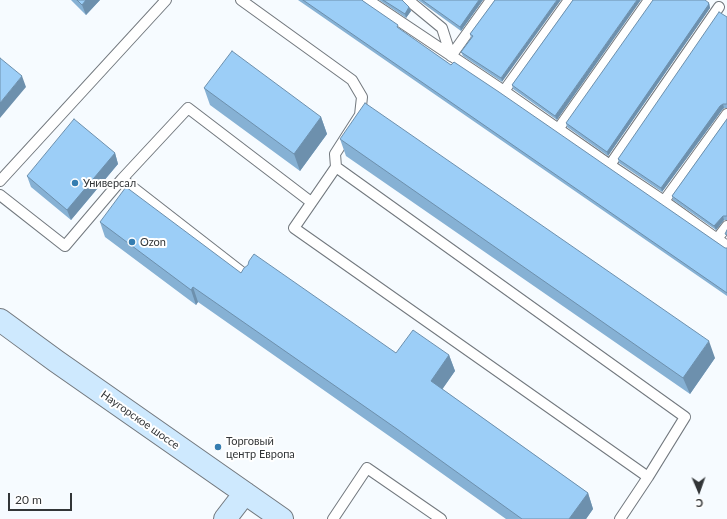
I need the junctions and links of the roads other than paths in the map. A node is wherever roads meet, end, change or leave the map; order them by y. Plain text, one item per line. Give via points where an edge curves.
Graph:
1 (166, 0) edge
2 (241, 0) edge
3 (368, 0) edge
4 (491, 0) edge
5 (568, 0) edge
6 (649, 0) edge
7 (411, 1) edge
8 (719, 7) dead end
9 (451, 56) junction
10 (504, 91) junction
11 (727, 114) edge
12 (559, 128) junction
13 (610, 165) junction
14 (336, 167) junction
15 (122, 179) junction
16 (0, 181) edge
17 (0, 195) edge
18 (664, 201) junction
19 (311, 202) junction
20 (727, 226) edge
21 (718, 239) junction
22 (727, 246) edge
23 (248, 277) edge
24 (0, 320) edge
25 (648, 477) junction
26 (245, 493) junction
27 (224, 519) edge
28 (282, 519) edge
29 (333, 519) edge
30 (441, 519) edge
31 (620, 519) edge

1 - 16 lane
2 - 14 lane via 352,80 362,97 360,115 335,154
3 - 9 lane
4 - 9 lane
5 - 10 lane
6 - 12 lane
7 - 9 lane via 442,28
8 - 13 lane
9 - 10 lane
10 - 12 lane
11 - 18 lane
12 - 13 lane
13 - 18 lane
14 - 19 lane
14 - 25 lane via 685,417
15 - 17 lane via 65,246
15 - 19 lane via 188,108
15 - 23 lane
18 - 21 lane
19 - 25 lane via 294,228
20 - 21 lane
21 - 22 lane
24 - 26 main road, Наугорское шоссе
25 - 31 lane
26 - 27 main road
26 - 28 main road, Наугорское шоссе
29 - 30 lane via 367,468

